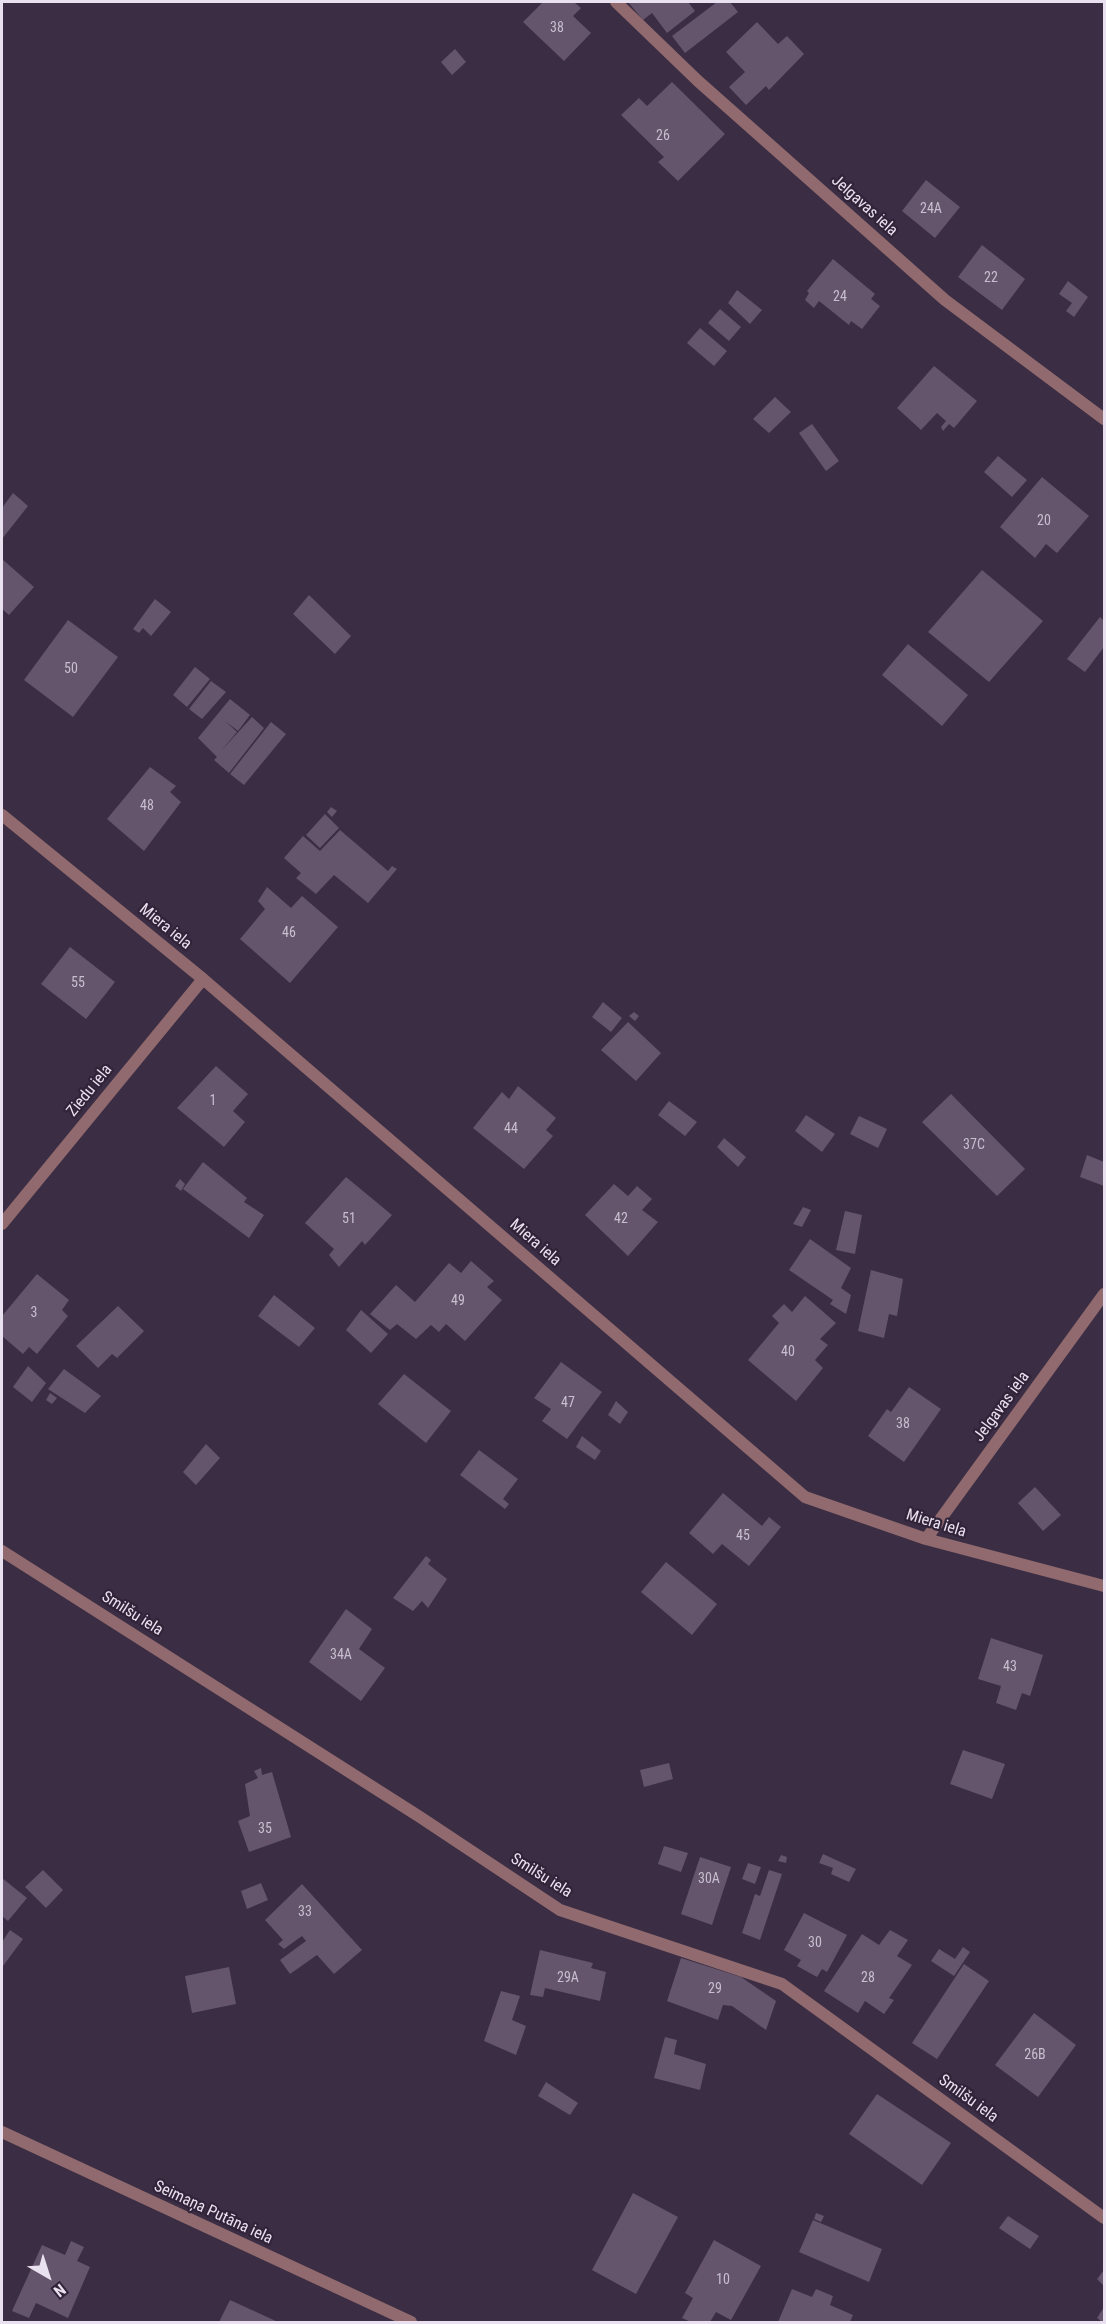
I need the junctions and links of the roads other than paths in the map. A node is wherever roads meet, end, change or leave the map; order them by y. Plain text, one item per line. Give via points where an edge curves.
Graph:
1 (616, 2) edge
2 (1104, 419) edge
3 (2, 815) edge
4 (203, 979) junction
5 (2, 1224) edge
6 (1104, 1294) edge
7 (926, 1539) junction
8 (2, 1551) edge
9 (1104, 1586) edge
10 (2, 2133) edge
11 (1104, 2218) edge
12 (411, 2322) edge

1 - 2 street, Jelgavas iela via 945,300
3 - 4 street, Miera iela
4 - 5 street, Ziedu iela
4 - 7 street, Miera iela via 805,1497
6 - 7 street, Jelgavas iela
7 - 9 street, Miera iela
8 - 11 street, Smilšu iela via 560,1910 782,1984
10 - 12 street, Seimaņa Putāna iela

